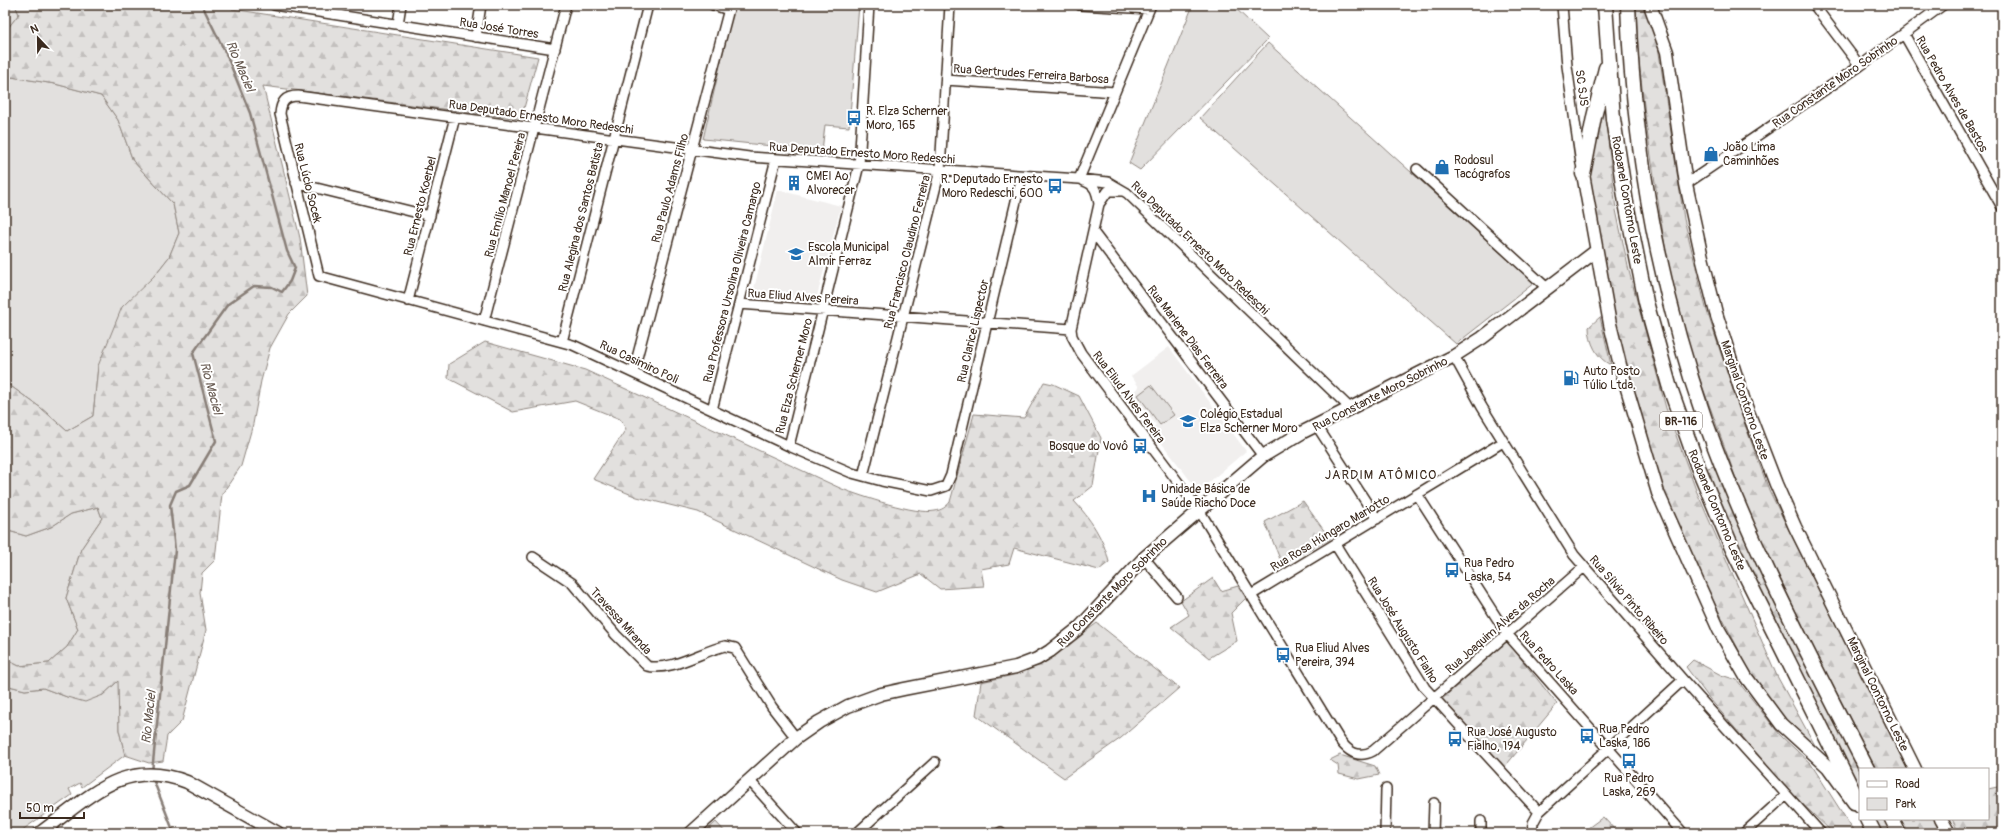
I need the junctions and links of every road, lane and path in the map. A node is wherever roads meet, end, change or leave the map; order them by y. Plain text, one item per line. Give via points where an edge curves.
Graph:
1 (274, 5) edge
2 (401, 5) edge
3 (481, 5) edge
4 (566, 5) edge
5 (648, 5) edge
6 (712, 5) edge
7 (869, 5) edge
8 (950, 5) edge
9 (1080, 5) edge
10 (1562, 5) edge
11 (1605, 5) edge
12 (1628, 5) edge
13 (1650, 5) edge
14 (1814, 5) edge
15 (1943, 5) edge
16 (1150, 7) edge
17 (730, 8) edge
18 (320, 9) edge
19 (398, 24) junction
20 (1904, 34) junction
21 (476, 37) junction
22 (555, 49) junction
23 (1609, 56) junction
24 (1860, 66) junction
25 (946, 80) junction
26 (1115, 92) junction
27 (287, 98) joint
28 (455, 118) junction
29 (534, 128) junction
30 (614, 139) junction
31 (692, 150) junction
32 (776, 159) junction
33 (859, 165) junction
34 (1417, 169) dead end
35 (940, 170) junction
36 (1583, 174) junction
37 (1022, 176) junction
38 (1079, 179) junction
39 (296, 183) junction
40 (1686, 184) junction
41 (1127, 193) junction
42 (1099, 204) junction
43 (2002, 207) edge
44 (430, 216) junction
45 (1094, 232) junction
46 (1596, 251) junction
47 (319, 276) joint
48 (1547, 288) junction
49 (408, 301) junction
50 (739, 304) junction
51 (823, 311) junction
52 (903, 317) junction
53 (484, 321) junction
54 (987, 323) junction
55 (1071, 329) junction
56 (562, 342) junction
57 (1454, 356) junction
58 (633, 373) junction
59 (1351, 409) junction
60 (712, 410) junction
61 (1317, 426) junction
62 (1503, 442) junction
63 (789, 446) junction
64 (1263, 456) junction
65 (863, 476) junction
66 (940, 489) joint
67 (1418, 494) junction
68 (1199, 510) junction
69 (1376, 519) junction
70 (1335, 544) junction
71 (533, 557) dead end
72 (1144, 558) junction
73 (1584, 567) junction
74 (1251, 595) junction
75 (1177, 597) dead end
76 (1507, 634) junction
77 (1683, 680) junction
78 (1433, 698) junction
79 (796, 738) junction
80 (1608, 748) junction
81 (1355, 754) joint
82 (935, 762) dead end
83 (1866, 768) edge
84 (1915, 768) edge
85 (749, 780) junction
86 (1386, 789) dead end
87 (1785, 796) junction
88 (1434, 803) dead end
89 (1859, 803) edge
90 (1859, 810) edge
91 (1539, 812) junction
92 (1892, 820) edge
93 (1942, 820) edge
94 (1481, 821) dead end
95 (40, 833) edge
96 (278, 833) edge
97 (691, 833) edge
98 (797, 833) edge
99 (857, 833) edge
100 (1385, 833) edge
101 (1433, 833) edge
102 (1481, 833) edge
103 (1532, 833) edge
104 (1683, 833) edge
105 (1744, 833) edge
106 (1821, 833) edge
107 (1899, 833) edge
108 (1949, 833) edge

1 - 18 street, Rua José Torres
2 - 19 street
3 - 21 street
4 - 22 street, Rua Emílio Manoel Pereira
5 - 30 street, Rua Alegina dos Santos Batista
6 - 17 street
7 - 33 street, Rua Elza Scherner Moro
8 - 25 street, Rua Francisco Claudino Ferreira
9 - 16 street
10 - 36 street, SC SJS via 1567,66
11 - 23 highway, Rodoanel Contorno Leste / BR-116
12 - 83 highway, Rodoanel Contorno Leste / BR-116 via 1634,91 1647,192 1663,275 1690,374 1709,431 1751,534
13 - 40 main road, Marginal Contorno Leste via 1668,52
14 - 24 street
15 - 20 street, Rua Constante Moro Sobrinho
16 - 26 street
17 - 31 street, Rua Paulo Adams Filho
18 - 19 street, Rua José Torres
19 - 21 street, Rua José Torres
20 - 24 street, Rua Constante Moro Sobrinho
20 - 43 street, Rua Pedro Alves de Bastos
21 - 22 street, Rua José Torres
22 - 29 street, Rua Emílio Manoel Pereira
23 - 36 highway
23 - 89 highway, Rodoanel Contorno Leste / BR-116 via 1613,119 1628,217 1646,302 1671,392 1698,467 1733,550
24 - 40 street, Rua Constante Moro Sobrinho
25 - 26 street, Rua Gertrudes Ferreira Barbosa
25 - 35 street, Rua Francisco Claudino Ferreira
26 - 38 street
27 - 28 street, Rua Deputado Ernesto Moro Redeschi via 298,96
27 - 39 street, Rua Lúcio Socek via 283,101 280,114
28 - 29 street, Rua Deputado Ernesto Moro Redeschi
28 - 44 street, Rua Ernesto Koerbel
29 - 30 street, Rua Deputado Ernesto Moro Redeschi
29 - 53 street, Rua Emílio Manoel Pereira
30 - 31 street, Rua Deputado Ernesto Moro Redeschi
30 - 56 street, Rua Alegina dos Santos Batista
31 - 32 street, Rua Deputado Ernesto Moro Redeschi
31 - 58 street, Rua Paulo Adams Filho
32 - 33 street, Rua Deputado Ernesto Moro Redeschi
32 - 50 street, Rua Professora Ursolina Oliveira Camargo
33 - 35 street, Rua Deputado Ernesto Moro Redeschi
33 - 51 street, Rua Elza Scherner Moro
34 - 48 street
35 - 37 street, Rua Deputado Ernesto Moro Redeschi
35 - 52 street, Rua Francisco Claudino Ferreira
36 - 46 main road
37 - 38 street, Rua Deputado Ernesto Moro Redeschi
37 - 54 street, Rua Clarice Lispector
38 - 41 street, Rua Deputado Ernesto Moro Redeschi via 1108,182
38 - 42 street via 1094,186
39 - 44 street
39 - 47 street, Rua Lúcio Socek
40 - 84 main road, Marginal Contorno Leste via 1716,313 1762,450 1795,527
41 - 42 street via 1118,190 1108,191
41 - 59 street, Rua Deputado Ernesto Moro Redeschi
42 - 45 street
44 - 49 street, Rua Ernesto Koerbel
45 - 55 street
45 - 64 street, Rua Marlene Dias Ferreira
46 - 48 main road, Rua Constante Moro Sobrinho
46 - 90 main road via 1605,304 1620,365 1658,493 1719,630 1763,701 1781,724 1828,767
47 - 49 street, Rua Casimiro Poli
48 - 57 main road, Rua Constante Moro Sobrinho
49 - 53 street, Rua Casimiro Poli
50 - 51 street, Rua Eliud Alves Pereira
50 - 60 street, Rua Professora Ursolina Oliveira Camargo
51 - 52 street, Rua Eliud Alves Pereira
51 - 63 street, Rua Elza Scherner Moro
52 - 54 street, Rua Eliud Alves Pereira
52 - 65 street, Rua Francisco Claudino Ferreira
53 - 56 street, Rua Casimiro Poli
54 - 55 street, Rua Eliud Alves Pereira
54 - 66 street, Rua Clarice Lispector via 951,475 949,481
55 - 68 street, Rua Eliud Alves Pereira via 1081,353
56 - 58 street, Rua Casimiro Poli via 584,349
57 - 59 main road, Rua Constante Moro Sobrinho
57 - 62 street, Rua Sílvio Pinto Ribeiro
58 - 60 street, Rua Casimiro Poli
59 - 61 main road, Rua Constante Moro Sobrinho
60 - 63 street, Rua Casimiro Poli
61 - 64 main road, Rua Constante Moro Sobrinho via 1287,440
61 - 69 street
62 - 67 street, Rua Rosa Húngaro Mariotto
62 - 73 street, Rua Sílvio Pinto Ribeiro via 1567,545
63 - 65 street, Rua Casimiro Poli
64 - 68 main road, Rua Constante Moro Sobrinho
65 - 66 street, Rua Casimiro Poli via 918,490
67 - 69 street, Rua Rosa Húngaro Mariotto
67 - 76 street, Rua Pedro Laska
68 - 72 main road, Rua Constante Moro Sobrinho
68 - 74 street, Rua Eliud Alves Pereira
69 - 70 street, Rua Rosa Húngaro Mariotto
70 - 74 street, Rua Rosa Húngaro Mariotto
70 - 78 street, Rua José Augusto Fialho
71 - 79 street, Travessa Miranda via 572,583 616,635 647,666 653,668 670,665 725,646 734,648 772,707
72 - 75 street
72 - 79 main road, Rua Constante Moro Sobrinho via 1071,636 1037,659 1007,669 904,689 863,700 832,714
73 - 76 street, Rua Joaquim Alves da Rocha
73 - 77 street, Rua Sílvio Pinto Ribeiro
74 - 81 street, Rua Eliud Alves Pereira via 1339,739
76 - 78 street, Rua Joaquim Alves da Rocha
76 - 80 street, Rua Pedro Laska
77 - 80 street
77 - 87 street, Rua Sílvio Pinto Ribeiro
78 - 81 street, Rua Joaquim Alves da Rocha via 1373,751
78 - 91 street, Rua José Augusto Fialho
79 - 85 main road, Rua Constante Moro Sobrinho
80 - 91 street
80 - 104 street, Rua Pedro Laska
82 - 99 street
85 - 97 main road, Rua Constante Moro Sobrinho
85 - 98 street
86 - 100 street
87 - 105 street
87 - 106 street, Rua Sílvio Pinto Ribeiro
88 - 101 street
91 - 103 street via 1533,823
92 - 107 highway
93 - 108 main road
94 - 102 street
95 - 96 main road via 108,785 126,776 145,773 160,774 188,782

